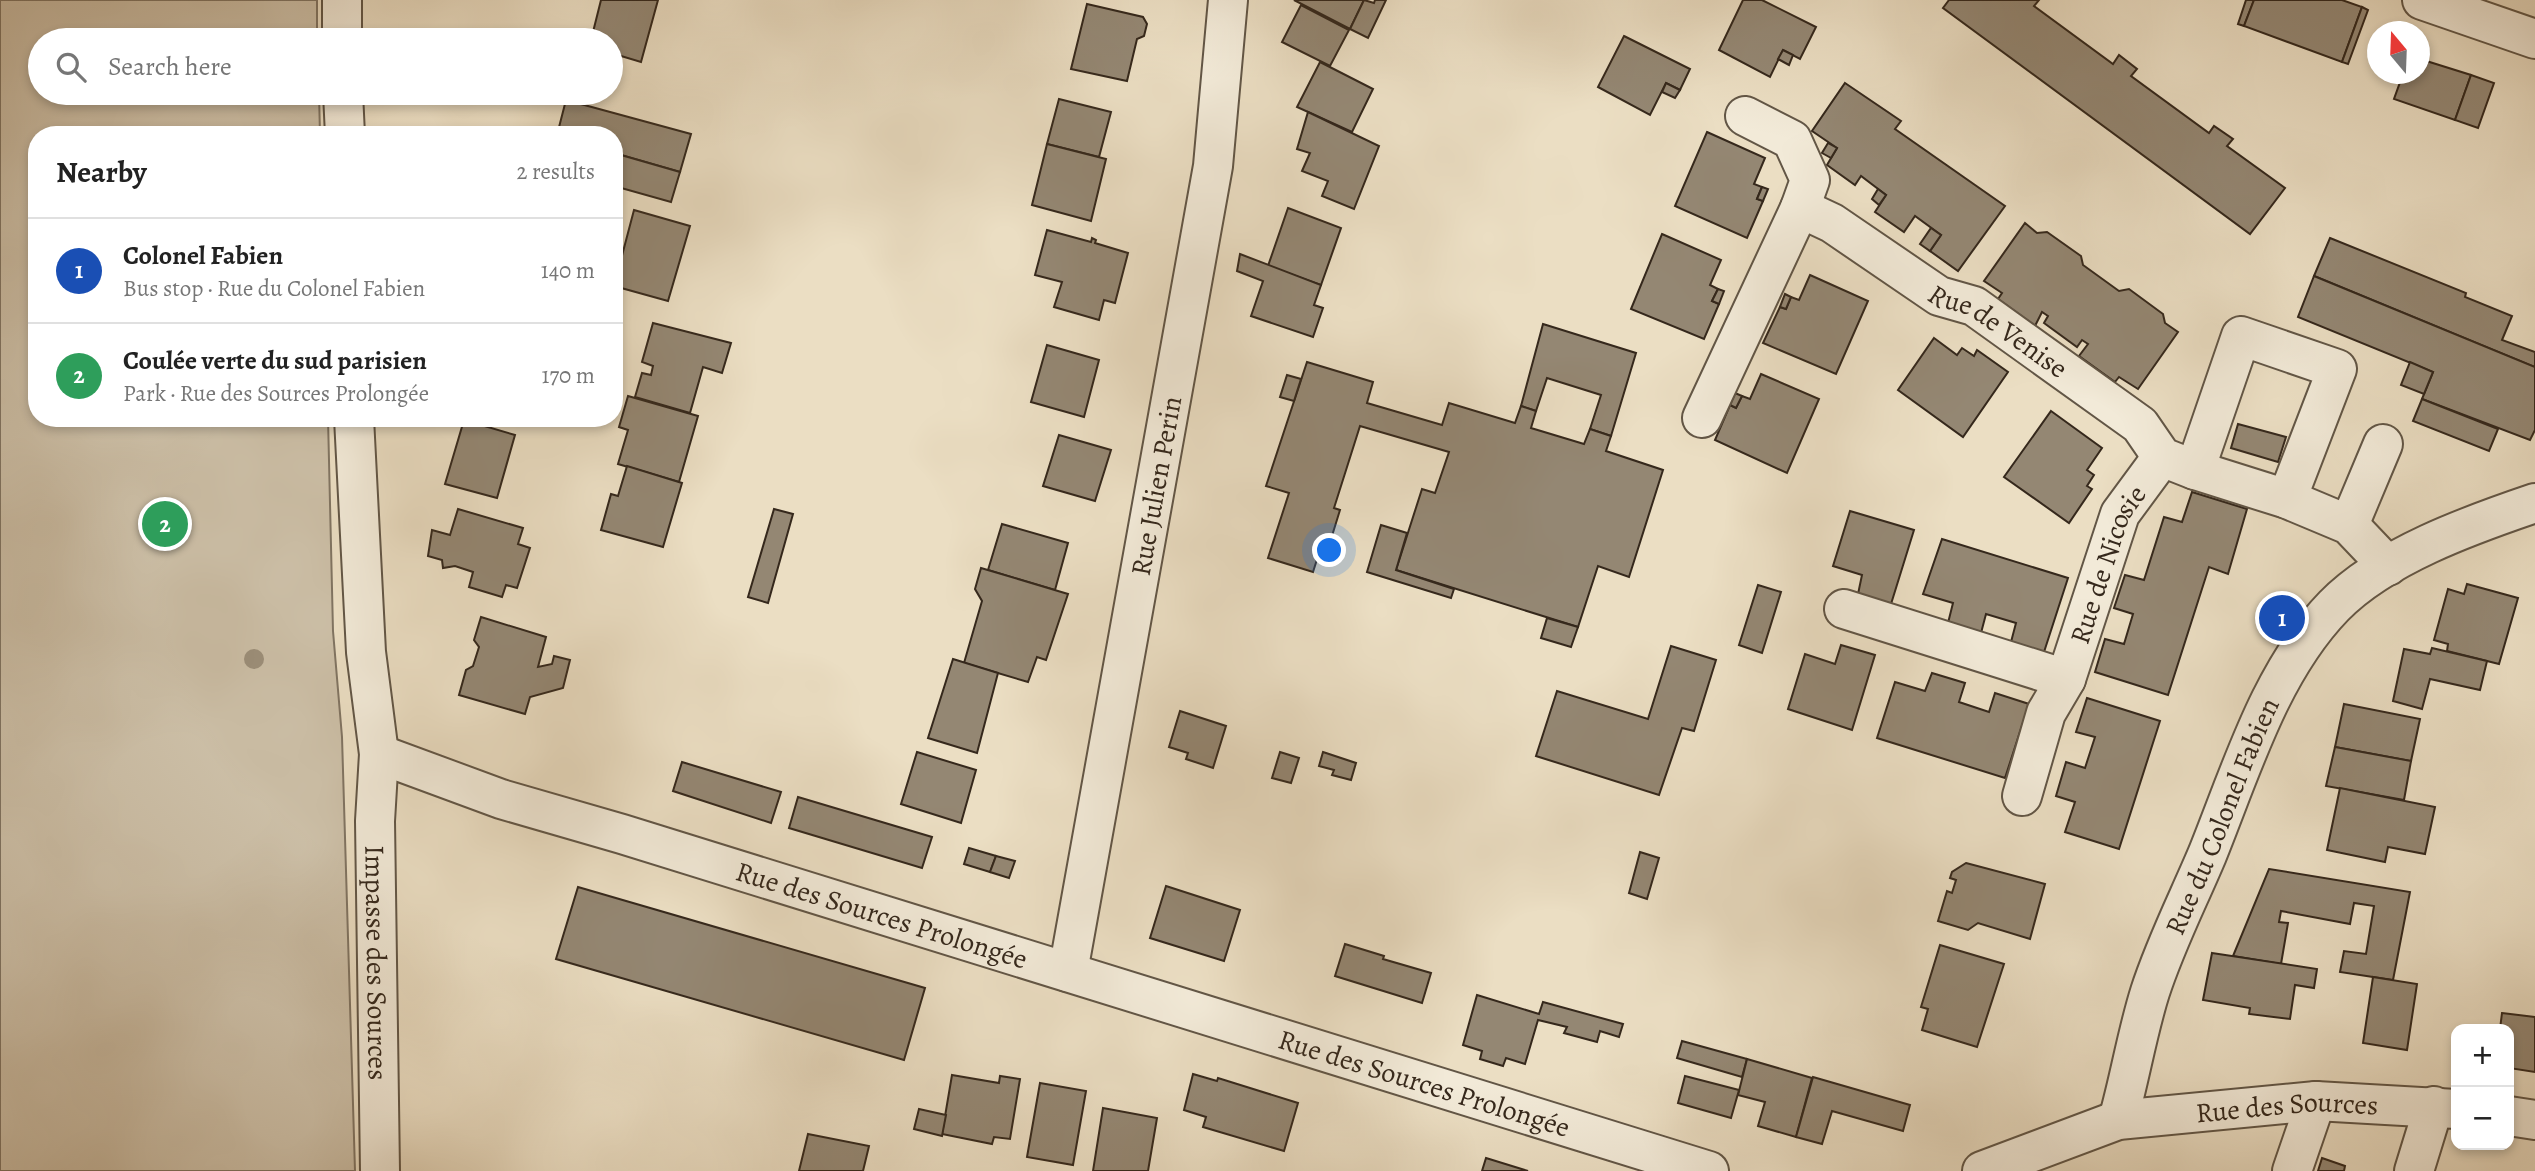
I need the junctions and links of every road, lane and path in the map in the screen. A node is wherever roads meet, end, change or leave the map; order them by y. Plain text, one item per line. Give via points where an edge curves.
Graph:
1 (342, 0) edge
2 (1228, 0) edge
3 (2422, 0) edge
4 (342, 28) edge
5 (2535, 39) edge
6 (344, 105) edge
7 (1745, 116) dead end
8 (345, 126) edge
9 (1800, 208) junction
10 (1702, 418) dead end
11 (354, 427) edge
12 (2383, 444) dead end
13 (2178, 463) junction
14 (2287, 499) junction
15 (2535, 503) edge
16 (2349, 525) junction
17 (2388, 566) junction
18 (1844, 609) dead end
19 (2066, 679) junction
20 (379, 754) junction
21 (2022, 796) dead end
22 (1068, 972) junction
23 (2316, 1101) junction
24 (2445, 1107) edge
25 (2514, 1117) edge
26 (2118, 1120) junction
27 (2535, 1120) edge
28 (2028, 1162) edge
29 (380, 1171) edge
30 (1709, 1171) edge
31 (1982, 1171) edge
32 (2292, 1171) edge
33 (2414, 1171) edge

1 - 4 street
2 - 22 street, Rue Julien Perin via 1213,166
3 - 5 street
6 - 8 street
7 - 9 street via 1792,140 1810,180
9 - 10 street
9 - 13 street, Rue de Venise via 1832,223 1939,296 1974,306 2140,425
11 - 20 street via 366,652
12 - 16 street
13 - 14 street
13 - 14 street, Rue de Nicosie via 2241,336 2337,369
13 - 19 street, Rue de Nicosie via 2120,514
14 - 16 street
15 - 17 street, Rue du Colonel Fabien via 2460,528
16 - 17 street
17 - 26 street, Rue du Colonel Fabien via 2335,606 2276,691 2150,992
18 - 19 street, Rue de Nicosie
19 - 21 street, Rue de Nicosie via 2046,713
20 - 22 street, Rue des Sources Prolongée via 501,799
20 - 29 street, Impasse des Sources via 375,821
22 - 30 street, Rue des Sources Prolongée
23 - 24 street, Rue des Sources
23 - 26 street, Rue des Sources
23 - 32 street
24 - 33 street
25 - 27 street
26 - 28 street
28 - 31 street

